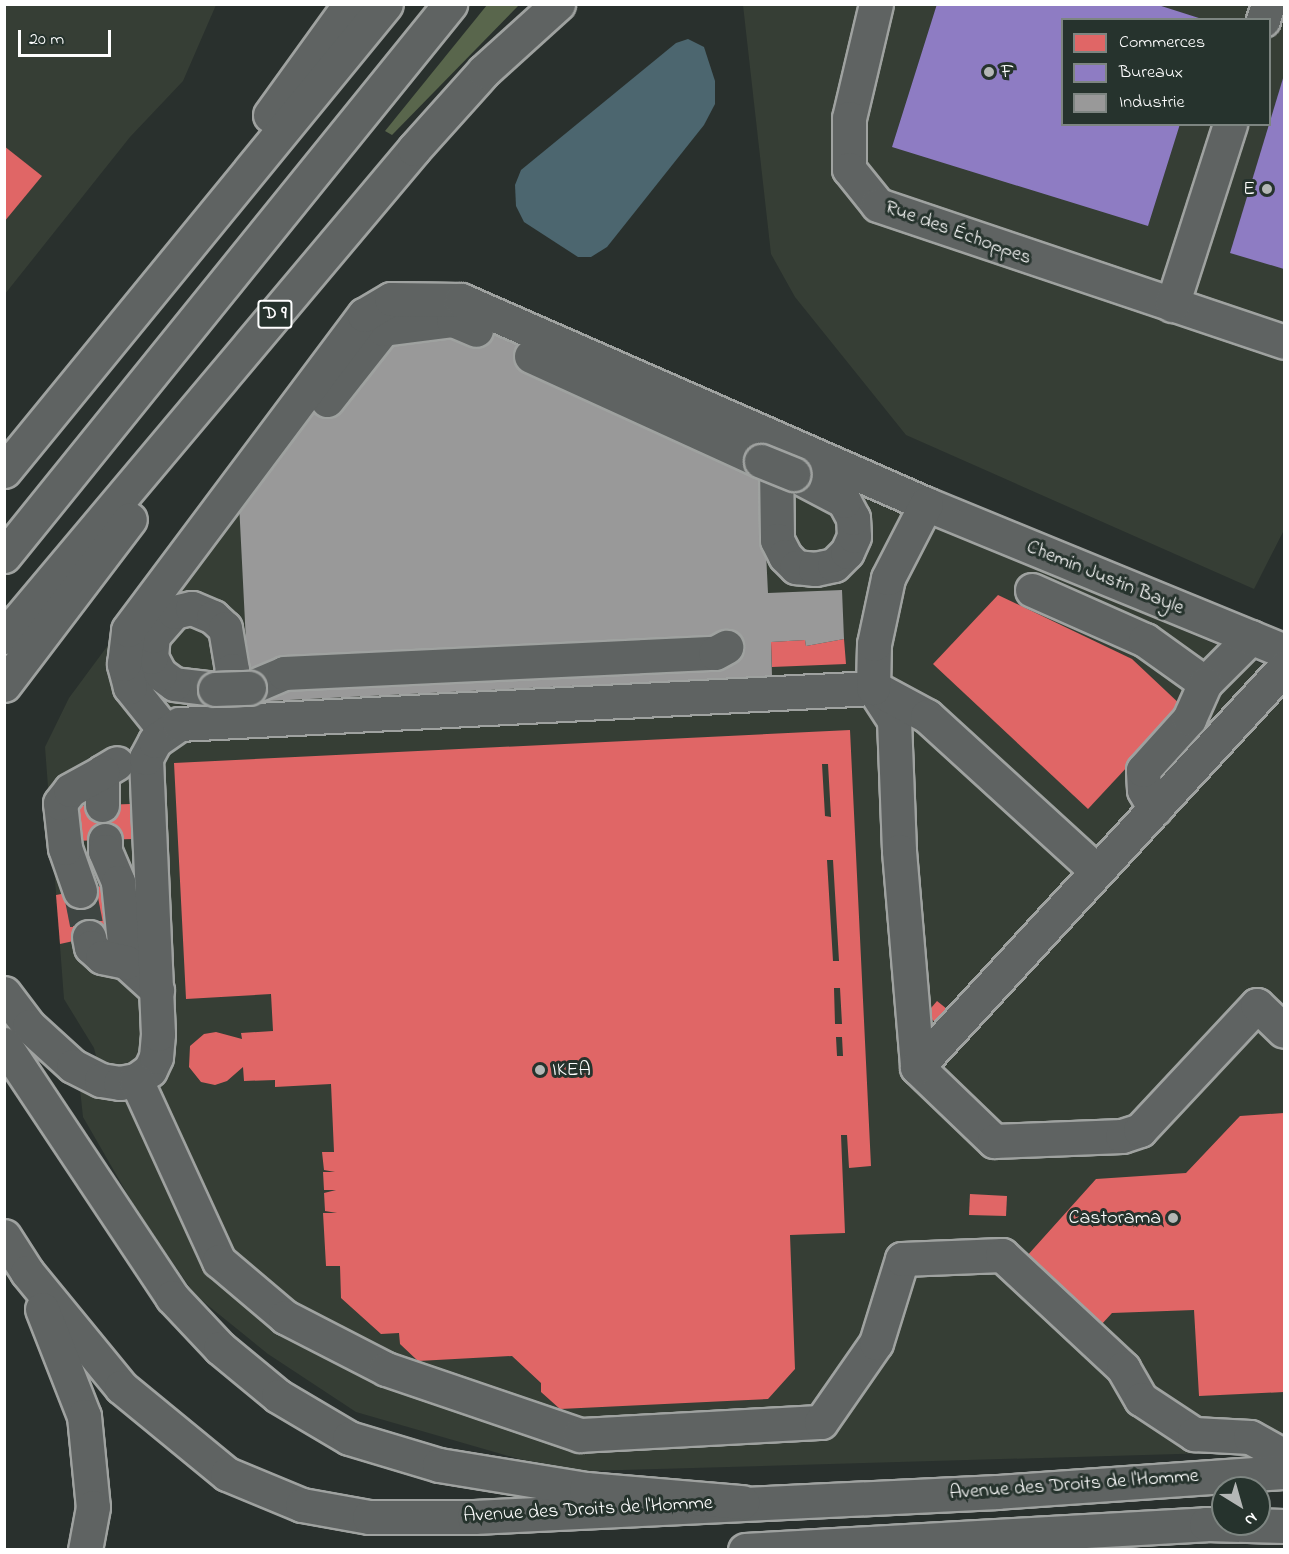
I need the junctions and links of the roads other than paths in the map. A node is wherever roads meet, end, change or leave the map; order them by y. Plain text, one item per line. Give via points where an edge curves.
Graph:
1 (350, 4) edge
2 (386, 4) edge
3 (450, 4) edge
4 (558, 4) edge
5 (876, 4) edge
6 (1229, 126) edge
7 (351, 224) junction
8 (1172, 305) junction
9 (1284, 342) edge
10 (45, 422) junction
11 (792, 460) junction
12 (4, 465) edge
13 (4, 471) edge
14 (270, 472) dead end
15 (926, 504) junction
16 (4, 556) edge
17 (1032, 590) dead end
18 (4, 637) edge
19 (1251, 637) junction
20 (726, 647) dead end
21 (1284, 651) edge
22 (1284, 668) edge
23 (1205, 683) junction
24 (4, 685) edge
25 (873, 688) junction
26 (221, 721) junction
27 (160, 736) junction
28 (102, 772) junction
29 (102, 805) dead end
30 (1155, 808) junction
31 (105, 840) dead end
32 (1097, 871) junction
33 (80, 891) tunnel mouth
34 (89, 937) tunnel mouth
35 (126, 962) junction
36 (157, 990) junction
37 (4, 993) edge
38 (1284, 1031) edge
39 (4, 1044) edge
40 (917, 1067) junction
41 (136, 1080) junction
42 (4, 1236) edge
43 (27, 1272) junction
44 (1284, 1456) edge
45 (1284, 1472) edge
46 (997, 1492) junction
47 (1211, 1492) edge
48 (742, 1502) junction
49 (1211, 1512) edge
50 (1284, 1526) edge
51 (1000, 1535) junction
52 (85, 1550) edge
53 (745, 1550) edge

1 - 10 main road
2 - 10 main road
3 - 16 main road
4 - 7 main road, D 9 via 484,71
5 - 8 main road, Rue des Échoppes via 849,118 849,168 878,205
6 - 8 main road
7 - 18 main road, D 9
7 - 24 main road
8 - 9 main road, Rue des Échoppes
10 - 12 main road
10 - 13 main road
11 - 14 main road, bridge via 761,461 453,320 383,329
11 - 15 main road, Chemin Justin Bayle
11 - 27 main road via 461,300 391,299 364,315 285,431 128,630 124,664 130,687
15 - 19 main road, Chemin Justin Bayle
15 - 25 main road via 888,578 874,644
17 - 23 main road via 1144,640
19 - 21 main road, Chemin Justin Bayle
19 - 23 main road
20 - 26 main road, bridge via 715,653 284,673 249,688 214,689 174,684 160,674 151,657 153,636 174,612 192,608 213,617 225,628 232,670
22 - 30 main road
23 - 30 main road via 1189,720 1143,770 1144,790
25 - 26 main road
25 - 32 main road via 927,716
25 - 40 main road via 894,720 899,851
26 - 27 main road via 179,724
27 - 28 main road
27 - 36 main road via 146,758
28 - 29 main road
28 - 33 main road via 70,790 60,803 65,848
30 - 32 main road
31 - 35 main road via 105,851 118,882
32 - 40 main road
34 - 35 main road via 91,947 102,957
35 - 36 main road
36 - 41 main road via 156,1058 150,1070
37 - 41 main road via 28,1026 73,1066 101,1080
38 - 40 main road via 1257,1005 1140,1130 1122,1136 994,1141
39 - 48 main road via 172,1297 220,1347 278,1396 349,1438 439,1465 586,1489
41 - 44 main road via 219,1261 285,1317 386,1369 580,1435 821,1422 876,1343 902,1259 1002,1255 1123,1368 1142,1399 1194,1434 1250,1437
42 - 43 main road, Avenue des Droits de l'Homme
43 - 48 main road, Avenue des Droits de l'Homme via 121,1387 180,1440 227,1474 302,1505 369,1517 474,1517
43 - 52 main road via 84,1416 93,1507
45 - 46 main road, Avenue des Droits de l'Homme
46 - 47 main road
46 - 48 main road, Avenue des Droits de l'Homme
49 - 51 main road
50 - 51 main road via 1206,1524
51 - 53 main road

